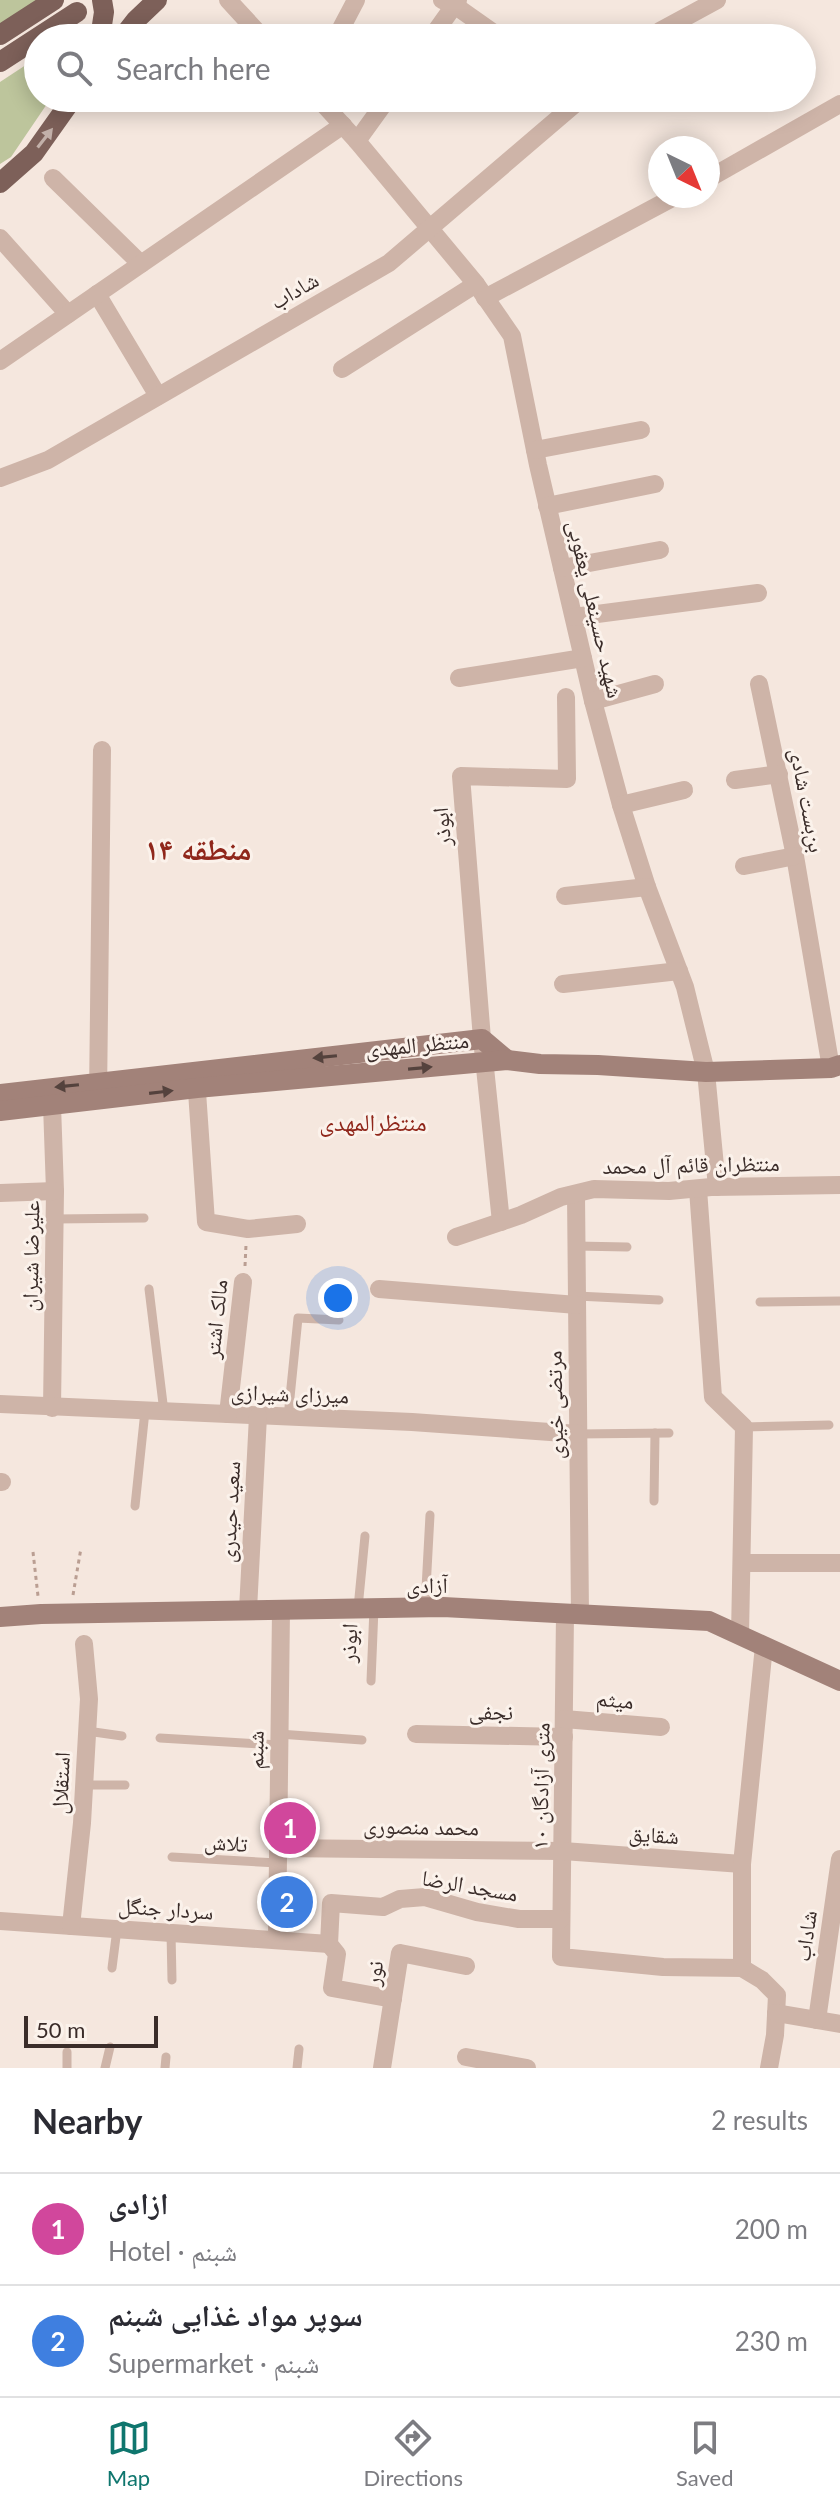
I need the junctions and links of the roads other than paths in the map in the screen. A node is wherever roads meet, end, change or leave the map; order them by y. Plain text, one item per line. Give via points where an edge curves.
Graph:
1 (54, 0) edge
2 (102, 0) edge
3 (157, 0) edge
4 (228, 0) edge
5 (356, 0) edge
6 (717, 0) edge
7 (452, 2) edge
8 (77, 12) dead end
9 (59, 24) edge
10 (102, 24) edge
11 (133, 24) edge
12 (250, 24) edge
13 (343, 24) edge
14 (439, 24) edge
15 (482, 24) edge
16 (677, 24) edge
17 (0, 35) edge
18 (24, 46) edge
19 (0, 62) edge
20 (840, 104) edge
21 (64, 112) edge
22 (331, 112) edge
23 (378, 112) edge
24 (566, 112) edge
25 (343, 125) junction
26 (357, 141) junction
27 (720, 172) edge
28 (6, 178) edge
29 (53, 178) dead end
30 (0, 203) edge
31 (651, 208) edge
32 (429, 229) junction
33 (0, 238) edge
34 (141, 264) junction
35 (481, 291) junction
36 (97, 294) junction
37 (68, 314) junction
38 (0, 361) edge
39 (342, 369) dead end
40 (158, 396) junction
41 (641, 430) dead end
42 (535, 450) junction
43 (0, 478) edge
44 (655, 484) dead end
45 (547, 506) junction
46 (660, 550) dead end
47 (562, 568) junction
48 (758, 593) dead end
49 (574, 617) junction
50 (583, 658) junction
51 (459, 678) dead end
52 (655, 684) dead end
53 (759, 684) dead end
54 (566, 697) dead end
55 (593, 701) junction
56 (102, 750) dead end
57 (779, 774) junction
58 (735, 780) dead end
59 (684, 790) dead end
60 (621, 805) junction
61 (795, 856) junction
62 (744, 866) dead end
63 (647, 887) junction
64 (565, 896) dead end
65 (679, 971) junction
66 (563, 984) dead end
67 (482, 1039) junction
68 (507, 1060) junction
69 (485, 1062) junction
70 (835, 1067) edge
71 (706, 1072) junction
72 (196, 1080) junction
73 (98, 1091) junction
74 (0, 1094) edge
75 (52, 1105) junction
76 (0, 1111) edge
77 (840, 1185) edge
78 (708, 1188) junction
79 (55, 1191) junction
80 (0, 1193) edge
81 (576, 1194) junction
82 (144, 1218) dead end
83 (55, 1219) junction
84 (501, 1222) junction
85 (297, 1224) dead end
86 (456, 1237) dead end
87 (576, 1246) junction
88 (627, 1247) dead end
89 (243, 1282) road end
90 (149, 1289) dead end
91 (379, 1289) dead end
92 (659, 1300) dead end
93 (577, 1301) junction
94 (840, 1301) edge
95 (760, 1302) dead end
96 (339, 1320) dead end
97 (0, 1404) edge
98 (52, 1408) junction
99 (155, 1411) junction
100 (228, 1414) junction
101 (258, 1416) junction
102 (288, 1417) junction
103 (829, 1425) dead end
104 (744, 1427) junction
105 (655, 1433) junction
106 (669, 1433) dead end
107 (578, 1434) junction
108 (654, 1501) dead end
109 (135, 1506) dead end
110 (430, 1515) dead end
111 (365, 1536) dead end
112 (743, 1563) junction
113 (840, 1563) edge
114 (425, 1607) junction
115 (366, 1608) junction
116 (248, 1610) junction
117 (281, 1610) junction
118 (572, 1615) junction
119 (0, 1617) edge
120 (740, 1635) junction
121 (84, 1644) dead end
122 (764, 1646) junction
123 (371, 1681) dead end
124 (840, 1681) edge
125 (661, 1727) dead end
126 (564, 1728) junction
127 (87, 1731) junction
128 (416, 1734) dead end
129 (122, 1736) dead end
130 (160, 1738) dead end
131 (279, 1740) junction
132 (362, 1740) dead end
133 (84, 1785) junction
134 (125, 1785) dead end
135 (563, 1851) junction
136 (278, 1856) junction
137 (172, 1857) dead end
138 (840, 1859) edge
139 (742, 1864) junction
140 (561, 1919) junction
141 (0, 1921) edge
142 (71, 1926) junction
143 (117, 1929) junction
144 (171, 1933) junction
145 (277, 1940) junction
146 (329, 1944) junction
147 (466, 1966) dead end
148 (112, 1968) dead end
149 (742, 1968) junction
150 (172, 1980) dead end
151 (393, 1999) junction
152 (776, 2013) junction
153 (817, 2020) junction
154 (840, 2024) edge
155 (110, 2047) dead end
156 (299, 2049) dead end
157 (67, 2052) dead end
158 (466, 2057) dead end
159 (67, 2068) edge
160 (105, 2068) edge
161 (297, 2068) edge
162 (382, 2068) edge
163 (527, 2068) edge
164 (769, 2068) edge

1 - 17 main road
2 - 10 main road
3 - 11 main road
4 - 12 street
5 - 13 street
6 - 16 street
7 - 14 street
7 - 15 street
8 - 9 main road
18 - 19 main road
20 - 27 street
28 -> 21 main road via 34,153
22 - 25 street, شهید حسینعلی یعقوبی
23 - 26 street
24 - 32 street, شاداب
25 - 26 street, شهید حسینعلی یعقوبی
25 - 34 street
26 - 32 street, شهید حسینعلی یعقوبی
28 - 30 main road
29 - 34 street
31 - 35 street
32 - 35 street, شهید حسینعلی یعقوبی
32 - 40 street, شاداب via 389,263
33 - 37 street
34 - 36 street
35 - 39 street
35 - 42 street, شهید حسینعلی یعقوبی via 512,336
36 - 37 street
36 - 40 street
37 - 38 street
40 - 43 street, شاداب via 48,460
41 - 42 street
42 - 45 street, شهید حسینعلی یعقوبی
44 - 45 street
45 - 47 street, شهید حسینعلی یعقوبی
46 - 47 street
47 - 49 street, شهید حسینعلی یعقوبی
48 - 49 street
49 - 50 street, شهید حسینعلی یعقوبی
50 - 51 street
50 - 55 street, شهید حسینعلی یعقوبی
52 - 55 street
53 - 57 street, بن‌بست شادی
54 - 67 street, ابوذر via 567,779 461,776
55 - 60 street, شهید حسینعلی یعقوبی
56 - 73 street
57 - 58 street
57 - 61 street, بن‌بست شادی
59 - 60 street
60 - 63 street, شهید حسینعلی یعقوبی
61 - 62 street
61 - 70 street, بن‌بست شادی
63 - 64 street
63 - 65 street, شهید حسینعلی یعقوبی
65 - 66 street
65 - 71 street, شهید حسینعلی یعقوبی
67 - 68 street
67 - 69 street, ابوذر
67 -> 72 street
68 - 69 street, منتظر المهدی
68 - 71 street, منتظر المهدی
72 -> 69 street, منتظر المهدی
69 - 84 street, ابوذر
70 - 71 street, منتظر المهدی
71 - 78 street, شهید حسینعلی یعقوبی
72 - 73 street, منتظر المهدی
72 - 85 street via 206,1222 248,1229
73 -> 74 street
73 - 75 street, منتظر المهدی
75 - 76 street, منتظر المهدی
75 - 79 street, علیرضا شیران
77 - 78 street, منتظران قائم آل محمد
78 - 81 street, منتظران قائم آل محمد via 594,1189
78 - 104 street, شهید حسینعلی یعقوبی via 713,1397
79 - 80 street
79 - 83 street, علیرضا شیران
81 - 84 street, منتظران قائم آل محمد
81 - 87 street, مرتضی خیری
82 - 83 lane
83 - 98 street, علیرضا شیران
84 - 86 street, منتظران قائم آل محمد
87 - 88 lane
87 - 93 street, مرتضی خیری
89 - 100 street, مالک اشتر
90 - 99 lane
91 - 93 street
92 - 93 lane
93 - 107 street, مرتضی خیری
94 - 95 lane
96 - 102 lane via 298,1318
97 - 98 street, میرزای شیرازی
98 - 99 street, میرزای شیرازی
99 - 100 street, میرزای شیرازی
99 - 109 lane
100 - 101 street, میرزای شیرازی
101 - 102 street, میرزای شیرازی
101 - 116 street, سعید حیدری
102 - 107 street, میرزای شیرازی
103 - 104 lane
104 - 112 street
105 - 106 lane
105 - 107 lane
105 - 108 lane
107 - 118 street, مرتضی خیری
110 - 114 lane
111 - 115 lane, ابوذر
112 - 113 street
112 - 120 street
114 - 115 street, آزادی
114 - 118 street, آزادی
115 - 117 street, آزادی
115 - 123 lane, ابوذر
116 - 117 street, آزادی
116 - 119 street, آزادی
117 - 131 street, شبنم
118 - 120 street, آزادی via 709,1621
118 - 126 street, ۱۰ متری آزادگان
120 - 122 street, آزادی
121 - 127 street, استقلال
122 - 124 street, آزادی
122 - 139 street
125 - 126 street, میثم
126 - 128 street, نجفی
126 - 135 street, ۱۰ متری آزادگان
127 - 129 lane
127 - 133 street, استقلال
130 - 131 lane
131 - 132 lane
131 - 136 street, شبنم
133 - 134 lane
133 - 142 street, استقلال
135 - 136 street, محمد منصوری
135 - 139 street, شقایق
135 - 140 street, ۱۰ متری آزادگان
136 - 137 lane, تلاش
136 - 145 street, شبنم
138 - 153 street, شاداب
139 - 149 street
140 - 146 street, مسجد الرضا via 519,1919 425,1897 383,1907 331,1903
140 - 149 street, ۱۰ متری آزادگان via 561,1957
141 - 142 street, سردار جنگل
142 - 143 street, سردار جنگل
143 - 144 street, سردار جنگل
143 - 148 lane
144 - 145 street, سردار جنگل
144 - 150 lane
145 - 146 street, سردار جنگل
146 - 151 street, مسجد الرضا via 337,1954 332,1988
147 - 151 street, نور via 400,1953
149 - 152 street via 777,1995
151 - 162 street, نور
152 - 153 street
152 - 164 street
153 - 154 street
155 - 160 lane
156 - 161 lane
157 - 159 lane
158 - 163 street

